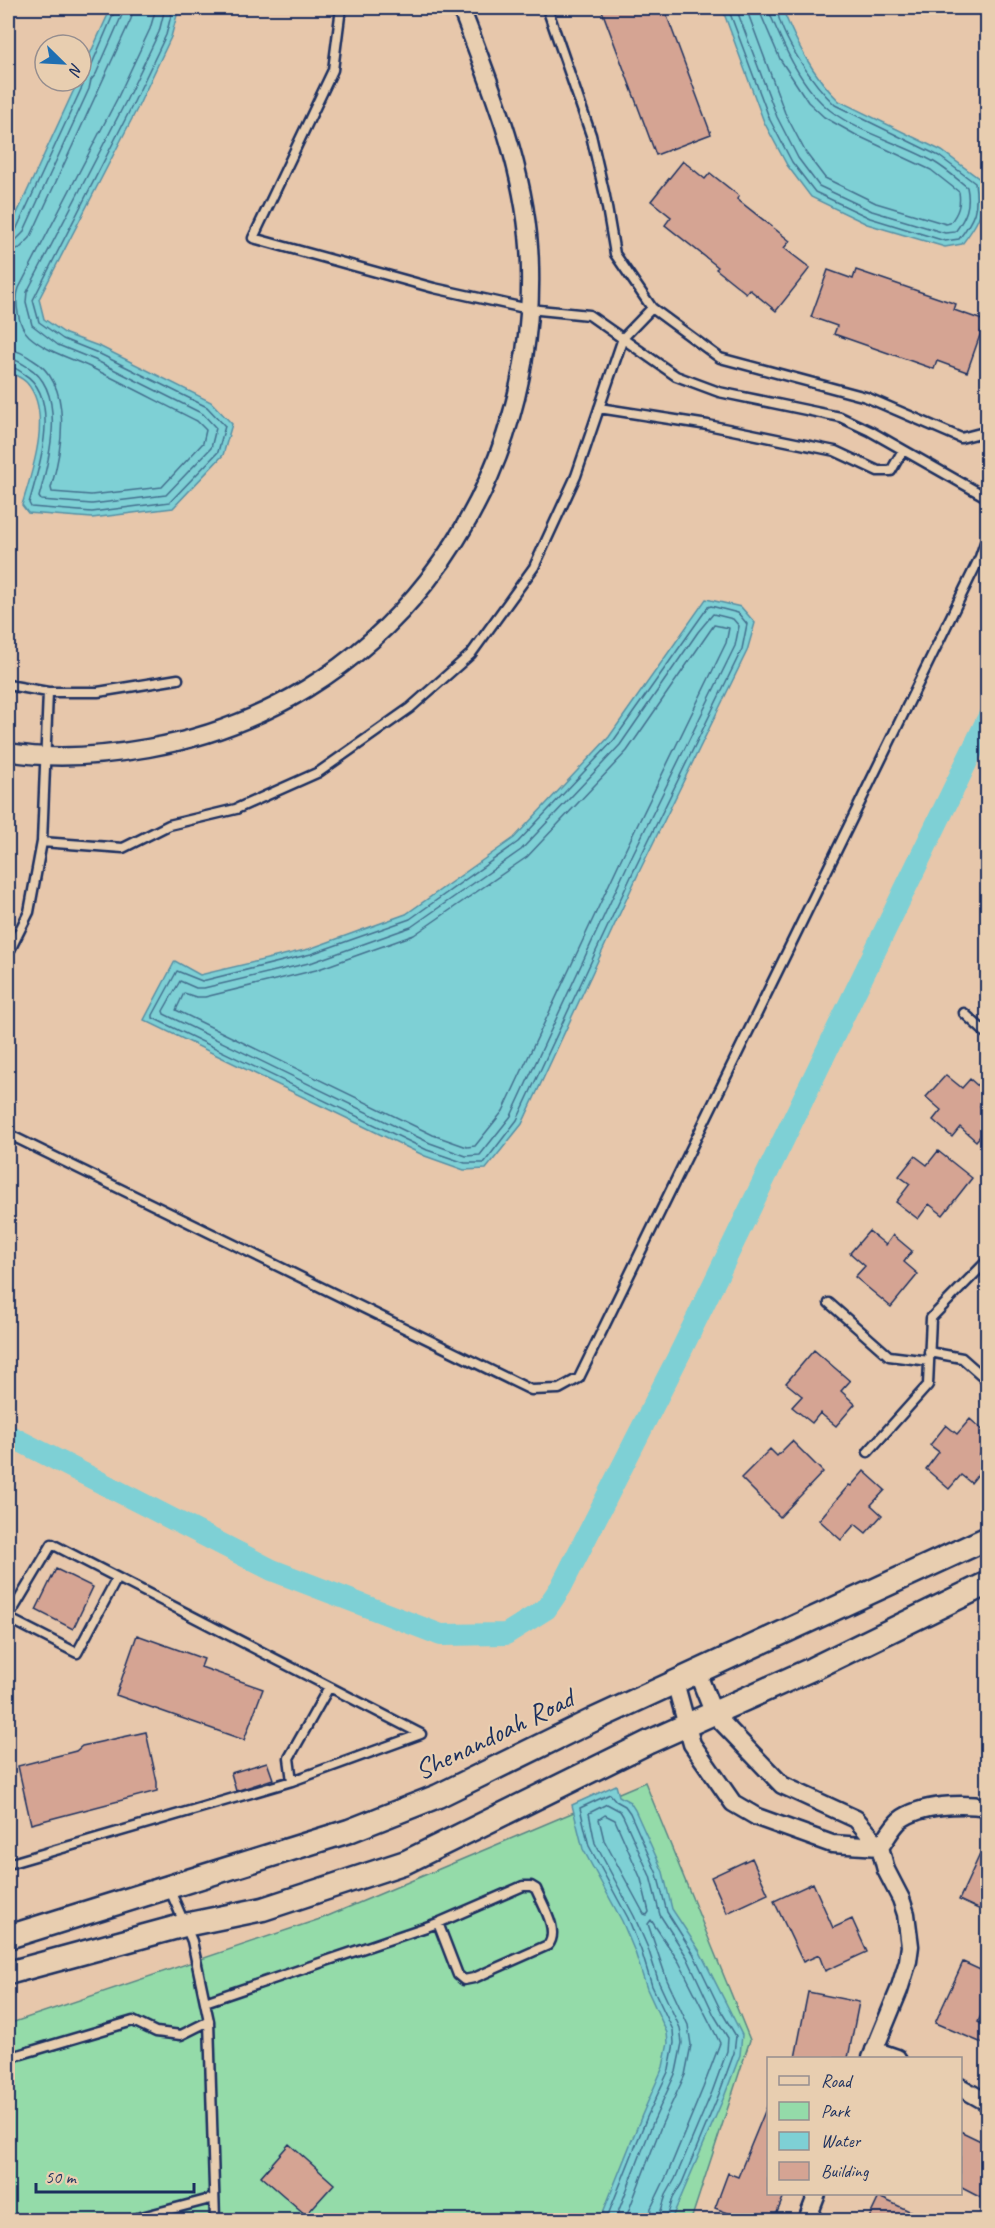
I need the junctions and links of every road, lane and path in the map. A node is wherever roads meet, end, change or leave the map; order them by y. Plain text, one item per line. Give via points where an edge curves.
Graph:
1 (341, 8) edge
2 (461, 8) edge
3 (547, 8) edge
4 (652, 308) junction
5 (529, 309) junction
6 (623, 338) junction
7 (599, 408) junction
8 (987, 431) edge
9 (903, 450) junction
10 (987, 498) edge
11 (987, 534) edge
12 (178, 679) dead end
13 (8, 685) edge
14 (48, 692) junction
15 (8, 752) edge
16 (46, 755) junction
17 (42, 842) junction
18 (8, 954) edge
19 (964, 1013) dead end
20 (987, 1035) edge
21 (8, 1134) edge
22 (987, 1260) edge
23 (830, 1303) dead end
24 (929, 1356) junction
25 (987, 1381) edge
26 (868, 1452) dead end
27 (987, 1538) edge
28 (117, 1578) junction
29 (987, 1582) edge
30 (697, 1672) junction
31 (675, 1682) junction
32 (330, 1687) junction
33 (714, 1714) junction
34 (686, 1724) junction
35 (292, 1781) junction
36 (987, 1807) edge
37 (879, 1847) junction
38 (8, 1864) edge
39 (168, 1886) junction
40 (438, 1923) junction
41 (185, 1925) junction
42 (8, 1937) edge
43 (8, 1973) edge
44 (205, 2002) junction
45 (209, 2021) junction
46 (873, 2054) edge
47 (891, 2057) edge
48 (8, 2058) edge
49 (962, 2088) edge
50 (987, 2103) edge
51 (816, 2195) edge
52 (214, 2198) junction
53 (130, 2220) edge
54 (215, 2220) edge
55 (807, 2220) edge

1 - 5 lane via 333,70 252,238 434,288
2 - 5 street via 505,124 519,177 528,232
3 - 4 lane via 591,135 615,254
4 - 6 lane
4 - 8 lane via 720,358 866,397 961,438
5 - 6 lane via 589,315
5 - 16 street via 514,410 473,512 433,575 375,638 334,672 288,700 224,729 173,744 120,753
6 - 7 lane
6 - 9 lane via 676,376 719,392 840,417
7 - 9 lane via 835,451 878,471 891,471
7 - 17 lane via 576,476 534,567 471,654 410,708 319,772 236,809 169,825 123,848
9 - 10 lane
11 - 21 lane via 980,557 579,1378 559,1389 531,1390
12 - 14 lane via 98,692
13 - 14 lane
14 - 16 lane
15 - 16 street
16 - 17 lane
17 - 18 lane via 29,912
19 - 20 lane
22 - 24 lane via 930,1318
23 - 24 lane via 889,1356
24 - 25 lane via 962,1358
24 - 26 lane via 928,1385
27 - 30 street, Shenandoah Road
28 - 28 lane via 52,1544 8,1618 77,1653
28 - 32 lane
29 - 33 street via 812,1670
30 - 31 street, Shenandoah Road
30 - 33 street
31 - 34 street
31 - 39 street, Shenandoah Road via 438,1796 349,1831
32 - 35 lane via 288,1758
32 - 35 lane via 421,1734
33 - 34 street
33 - 37 street via 782,1785 855,1819
34 - 37 street via 692,1744 733,1803 757,1817 832,1845
34 - 41 street via 406,1862 263,1909
35 - 38 lane
36 - 37 street via 961,1804 914,1814 900,1820
37 - 46 street via 901,1899 910,1946 899,1990
39 - 41 lane
39 - 42 street, Shenandoah Road
40 - 40 lane via 458,1975 464,1980 553,1940 536,1889 531,1886
40 - 44 lane
41 - 43 street
41 - 44 lane
44 - 45 lane
45 - 48 lane via 181,2035 156,2032 133,2021
45 - 52 lane
46 - 47 street
49 - 50 street
51 - 55 street
52 - 53 lane
52 - 54 lane

